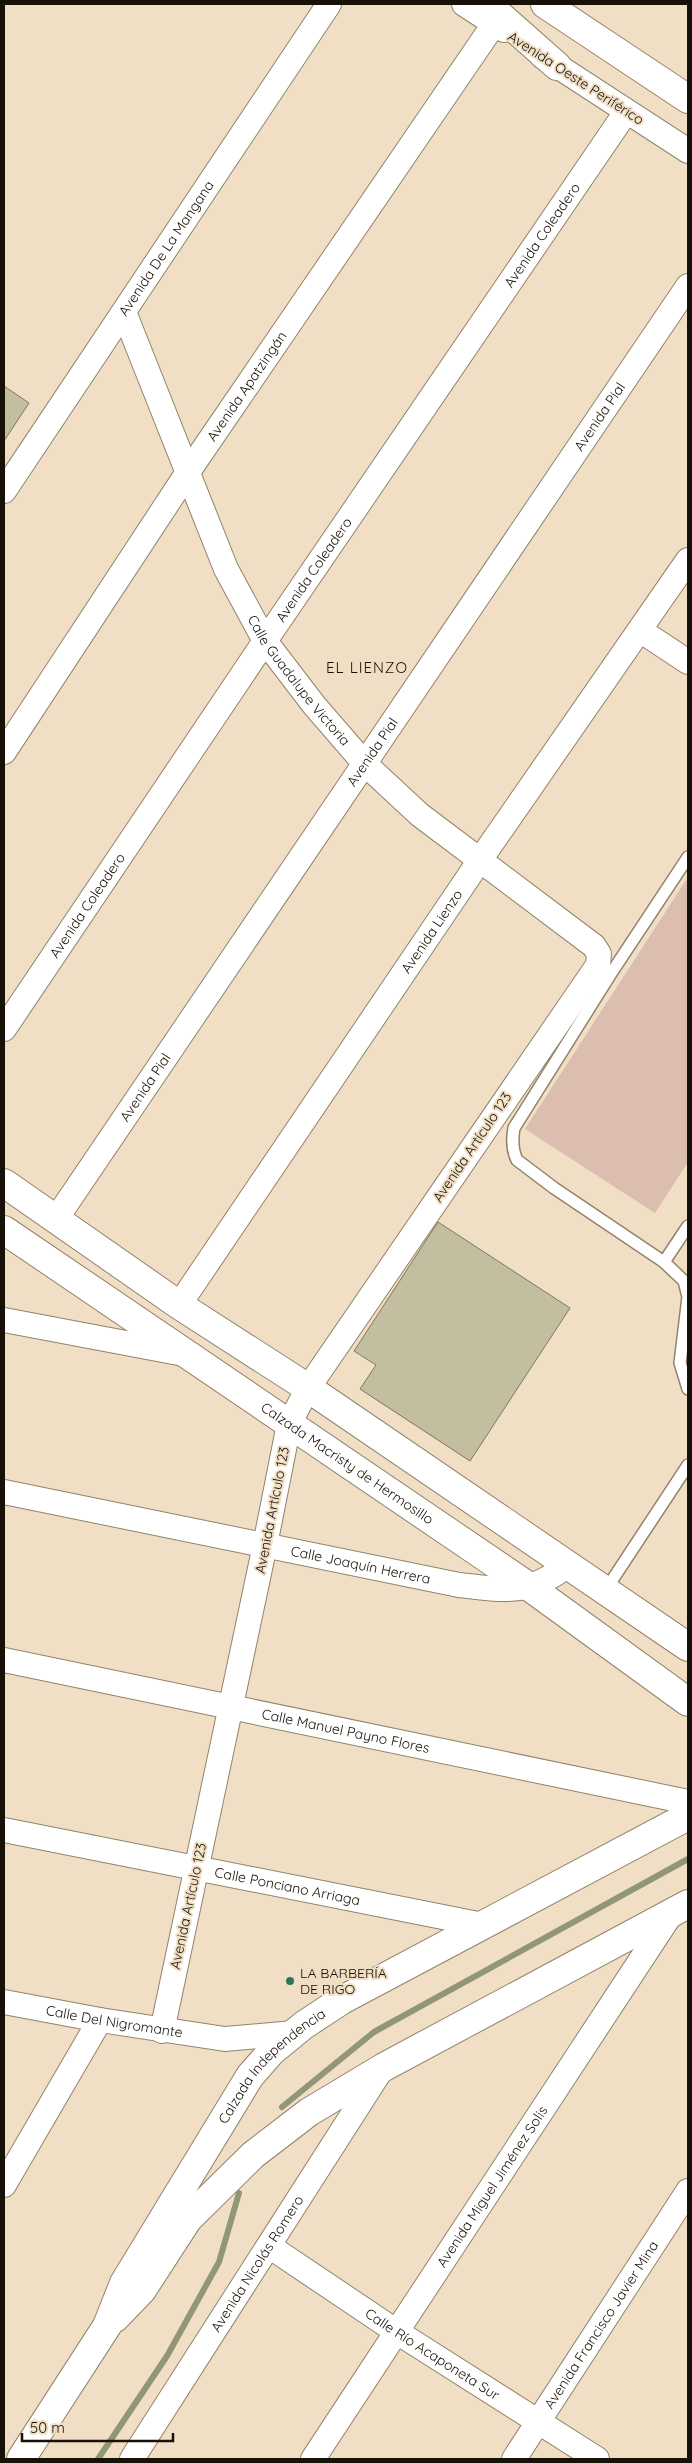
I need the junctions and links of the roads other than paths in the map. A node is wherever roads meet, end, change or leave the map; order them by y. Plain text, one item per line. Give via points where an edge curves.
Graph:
1 (328, 4) edge
2 (464, 4) edge
3 (545, 4) edge
4 (491, 14) edge
5 (557, 66) joint
6 (688, 99) edge
7 (626, 112) junction
8 (688, 151) edge
9 (688, 286) edge
10 (124, 312) junction
11 (188, 472) junction
12 (4, 491) edge
13 (688, 560) edge
14 (640, 631) junction
15 (265, 641) junction
16 (688, 662) edge
17 (4, 752) edge
18 (365, 764) junction
19 (688, 857) edge
20 (480, 860) junction
21 (605, 965) junction
22 (4, 1030) edge
23 (4, 1183) edge
24 (56, 1219) junction
25 (688, 1226) edge
26 (4, 1230) edge
27 (664, 1262) junction
28 (686, 1281) edge
29 (179, 1305) junction
30 (4, 1320) edge
31 (188, 1354) junction
32 (308, 1388) junction
33 (688, 1389) edge
34 (289, 1424) junction
35 (688, 1465) edge
36 (4, 1492) edge
37 (265, 1545) junction
38 (567, 1566) junction
39 (531, 1588) junction
40 (605, 1591) junction
41 (688, 1647) edge
42 (4, 1660) edge
43 (688, 1702) edge
44 (231, 1707) junction
45 (688, 1802) edge
46 (688, 1816) edge
47 (4, 1830) edge
48 (196, 1869) junction
49 (680, 1909) edge
50 (482, 1925) junction
51 (4, 2002) edge
52 (100, 2020) junction
53 (162, 2031) junction
54 (294, 2033) junction
55 (225, 2039) junction
56 (384, 2067) junction
57 (254, 2072) junction
58 (4, 2185) edge
59 (688, 2191) edge
60 (268, 2246) junction
61 (107, 2326) junction
62 (397, 2332) junction
63 (539, 2421) junction
64 (21, 2459) edge
65 (132, 2459) edge
66 (313, 2459) edge
67 (514, 2459) edge
68 (597, 2459) edge

1 - 10 street, Avenida De La Mangana
2 - 4 street, Avenida Oeste Periférico
3 - 6 main road
4 - 5 main road
4 - 11 street, Avenida Apatzingán
5 - 7 street, Avenida Oeste Periférico
7 - 8 street, Avenida Oeste Periférico
7 - 15 street, Avenida Coleadero
9 - 18 street, Avenida Pial
10 - 11 street, Calle Guadalupe Victoria
10 - 12 street, Avenida De La Mangana
11 - 15 street, Calle Guadalupe Victoria via 226,569
11 - 17 street, Avenida Apatzingán
13 - 14 street, Avenida Lienzo
14 - 16 street
14 - 20 street, Avenida Lienzo
15 - 18 street, Calle Guadalupe Victoria
15 - 22 street, Avenida Coleadero
18 - 20 street, Calle Guadalupe Victoria via 420,815
18 - 24 street, Avenida Pial
19 - 21 lane
20 - 21 street, Calle Guadalupe Victoria via 594,946
20 - 29 street, Avenida Lienzo
21 - 27 lane via 514,1128 514,1153 517,1160 554,1188
21 - 32 street, Avenida Artículo 123 via 598,965
23 - 24 main road
24 - 29 main road
25 - 27 lane
26 - 31 main road, Calzada Macristy de Hermosillo
27 - 28 lane
28 - 33 lane via 688,1298 680,1363
29 - 32 main road
30 - 31 street
31 - 34 main road, Calzada Macristy de Hermosillo
32 - 34 street, Avenida Artículo 123
32 - 38 main road
34 - 37 street, Avenida Artículo 123
34 - 39 main road, Calzada Macristy de Hermosillo
35 - 40 lane
36 - 37 street, Calle Joaquín Herrera
37 - 39 street, Calle Joaquín Herrera via 459,1585
37 - 44 street, Avenida Artículo 123
38 - 39 street, Calle Joaquín Herrera
38 - 40 main road
39 - 43 main road, Calzada Macristy de Hermosillo
40 - 41 main road
42 - 44 street, Calle Manuel Payno Flores
44 - 45 street, Calle Manuel Payno Flores
44 - 48 street, Avenida Artículo 123
46 - 50 main road, Calzada Independencia
47 - 48 street, Calle Ponciano Arriaga
48 - 50 street, Calle Ponciano Arriaga
48 - 53 street, Avenida Artículo 123
49 - 56 main road, Calzada Independencia
49 - 62 street, Avenida Miguel Jiménez Solis
50 - 54 main road, Calzada Independencia via 342,2000
51 - 52 street, Calle Del Nigromante
52 - 53 street, Calle Del Nigromante
52 - 58 street
53 - 55 street, Calle Del Nigromante
54 - 55 street, Calle Del Nigromante
54 - 57 main road, Calzada Independencia
55 - 57 street via 243,2054
56 - 60 street, Avenida Nicolás Romero
56 - 61 main road, Calzada Independencia via 309,2112 253,2154 188,2218 142,2290
57 - 61 main road, Calzada Independencia via 124,2282
59 - 63 street, Avenida Francisco Javier Mina
60 - 62 street, Calle Río Acaponeta Sur
60 - 65 street, Avenida Nicolás Romero
61 - 64 main road, Calzada Independencia
62 - 63 street, Calle Río Acaponeta Sur
62 - 66 street, Avenida Miguel Jiménez Solis
63 - 67 street, Avenida Francisco Javier Mina
63 - 68 street, Calle Río Acaponeta Sur

